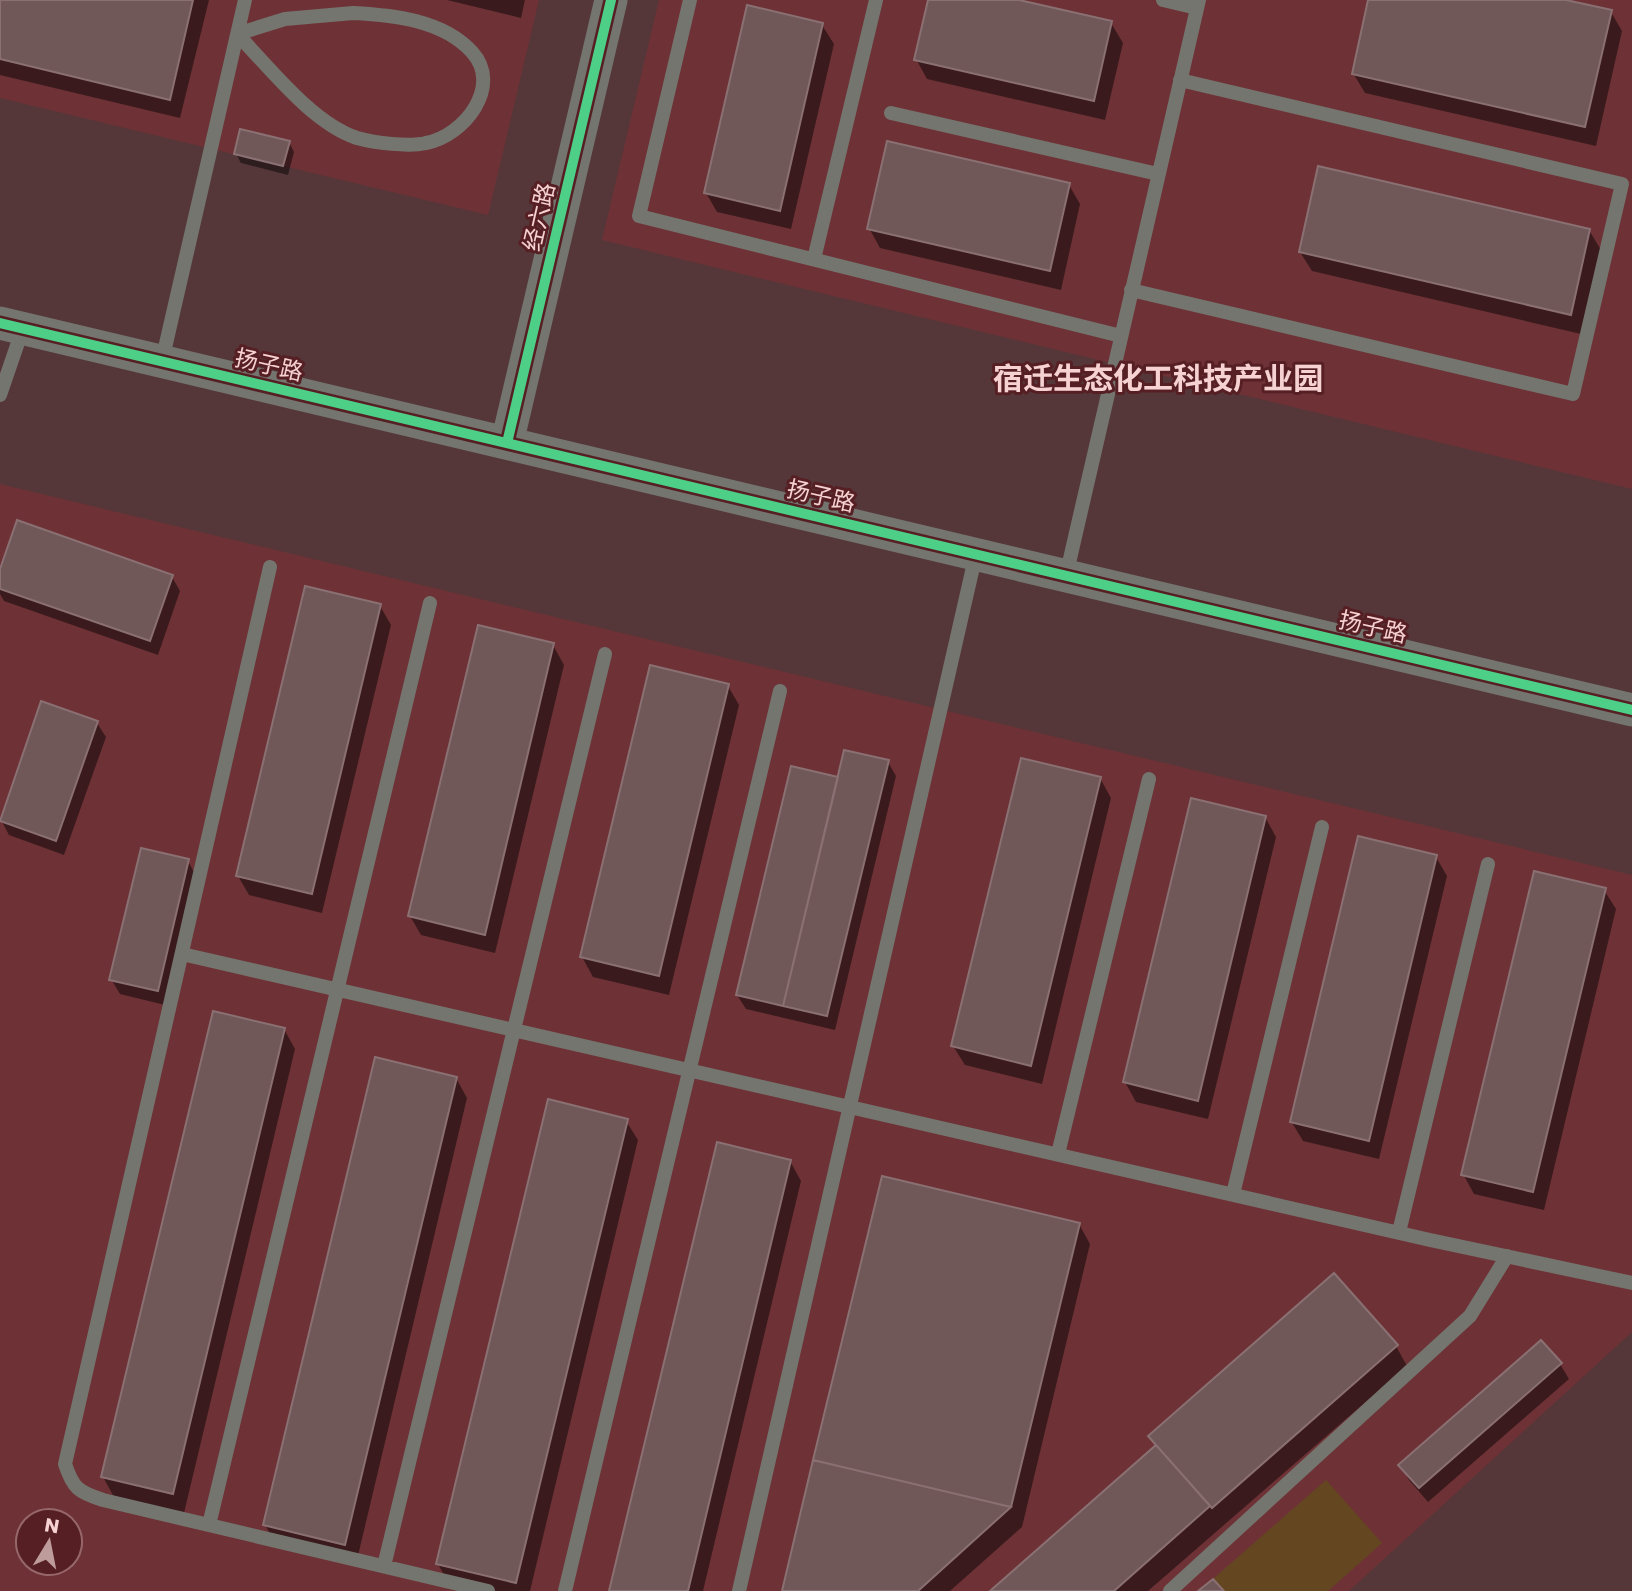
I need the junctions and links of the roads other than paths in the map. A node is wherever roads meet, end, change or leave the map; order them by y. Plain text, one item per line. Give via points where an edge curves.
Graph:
1 (245, 0) edge
2 (611, 0) edge
3 (690, 0) edge
4 (876, 0) edge
5 (1163, 0) edge
6 (1198, 4) edge
7 (237, 34) junction
8 (1180, 80) junction
9 (891, 113) dead end
10 (1158, 174) junction
11 (814, 259) junction
12 (1131, 290) junction
13 (12, 326) edge
14 (1121, 336) junction
15 (162, 360) junction
16 (0, 395) edge
17 (507, 443) junction
18 (976, 554) junction
19 (270, 567) dead end
20 (1066, 576) junction
21 (430, 603) dead end
22 (605, 654) dead end
23 (780, 691) dead end
24 (1632, 710) edge
25 (1149, 779) dead end
26 (1322, 827) dead end
27 (1488, 864) dead end
28 (181, 954) junction
29 (339, 990) junction
30 (513, 1029) junction
31 (691, 1070) junction
32 (849, 1106) junction
33 (1058, 1154) junction
34 (1233, 1194) junction
35 (1399, 1233) junction
36 (1507, 1256) junction
37 (1632, 1283) edge
38 (209, 1525) junction
39 (384, 1566) junction
40 (488, 1591) edge
41 (565, 1591) edge
42 (740, 1591) edge
43 (1170, 1591) edge

1 - 7 lane
2 - 17 street, 经六路
3 - 11 lane via 639,216
4 - 11 lane
5 - 6 lane
6 - 8 lane
7 - 7 lane via 306,106 357,138 390,144 427,143 450,133 471,116 482,94 484,76 473,52 449,34 390,15 285,19
7 - 15 lane
8 - 10 lane
8 - 12 lane via 1622,184 1573,394
9 - 10 lane
10 - 12 lane
11 - 14 lane
12 - 14 lane
13 - 15 street, 扬子路
13 - 16 lane
14 - 20 lane
15 - 17 street, 扬子路
17 - 18 street, 扬子路
18 - 20 street, 扬子路
18 - 32 lane
19 - 28 lane
20 - 24 street, 扬子路
21 - 29 lane
22 - 30 lane
23 - 31 lane
25 - 33 lane
26 - 34 lane
27 - 35 lane
28 - 29 lane
28 - 38 lane via 65,1464 71,1482 85,1494
29 - 30 lane
29 - 38 lane
30 - 31 lane
30 - 39 lane
31 - 32 lane
31 - 41 lane
32 - 33 lane
32 - 42 lane
33 - 34 lane
34 - 35 lane
35 - 36 lane
36 - 37 lane
36 - 43 lane via 1470,1316
38 - 39 lane
39 - 40 lane

